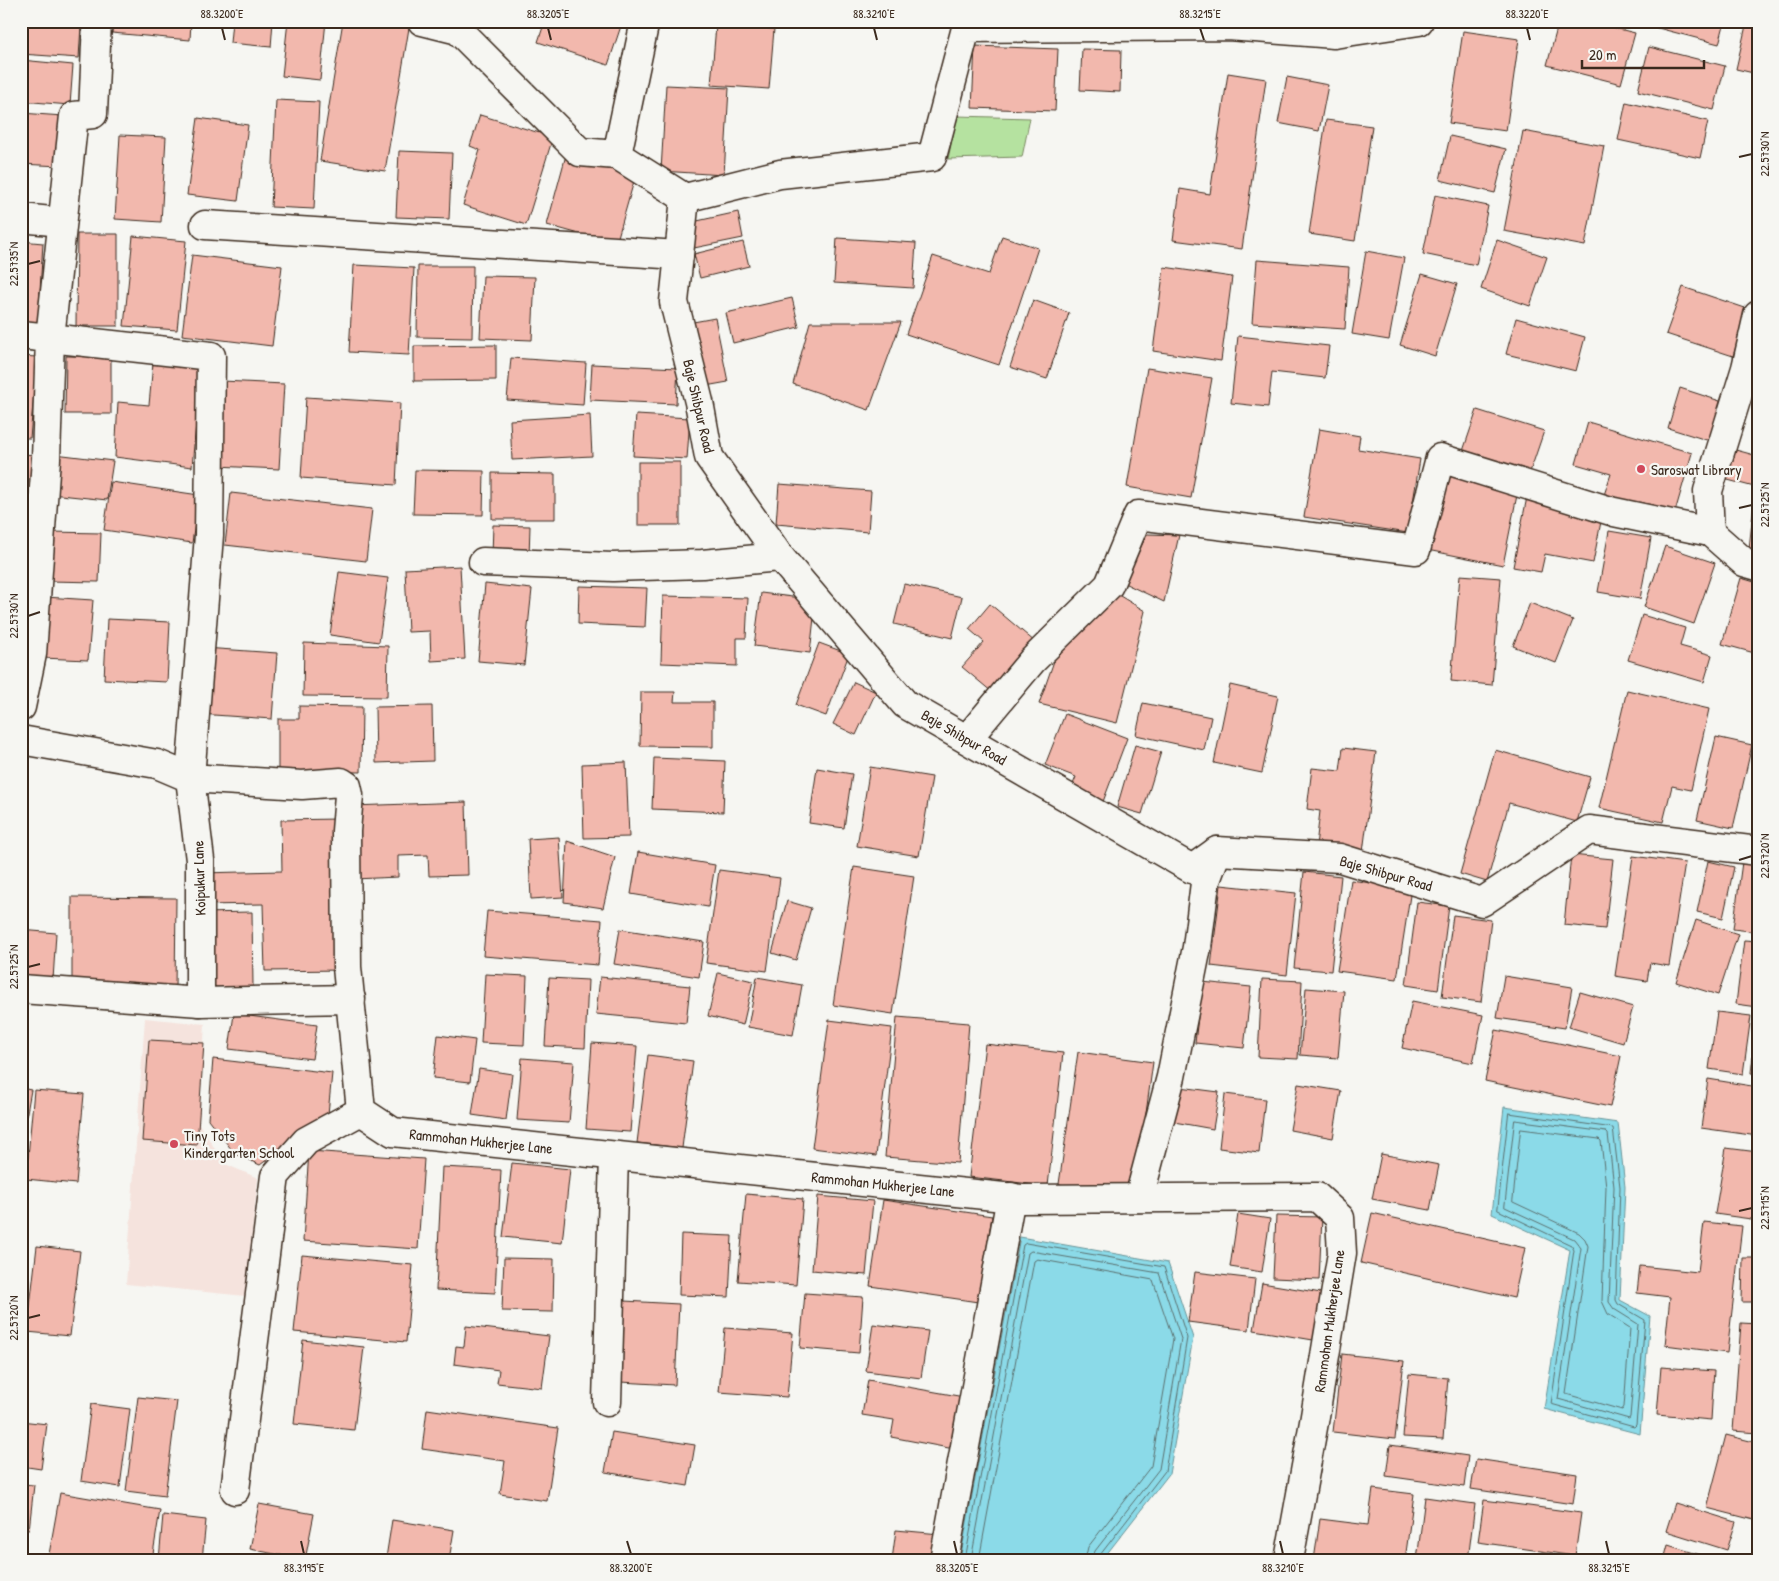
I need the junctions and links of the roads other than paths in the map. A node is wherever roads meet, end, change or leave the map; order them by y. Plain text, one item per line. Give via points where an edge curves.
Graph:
1 (97, 21) edge
2 (422, 21) edge
3 (645, 21) edge
4 (1419, 21) edge
5 (617, 155) junction
6 (686, 198) junction
7 (21, 218) edge
8 (62, 222) junction
9 (205, 225) dead end
10 (679, 255) junction
11 (1758, 315) edge
12 (21, 335) edge
13 (50, 338) junction
14 (1710, 532) junction
15 (780, 557) junction
16 (483, 562) dead end
17 (1758, 566) edge
18 (21, 707) edge
19 (967, 739) junction
20 (21, 740) edge
21 (190, 778) junction
22 (1217, 851) junction
23 (1758, 851) edge
24 (21, 989) edge
25 (351, 999) junction
26 (200, 1002) junction
27 (360, 1111) junction
28 (614, 1156) junction
29 (1011, 1197) junction
30 (1139, 1198) junction
31 (608, 1402) dead end
32 (235, 1490) dead end
33 (944, 1560) edge
34 (1289, 1560) edge

1 - 8 street via 93,114 74,116
2 - 5 street via 458,30 580,152
3 - 5 street
4 - 6 street via 1334,34 1228,26 966,28 932,157 780,174
5 - 6 street
6 - 10 street, Baje Shibpur Road
7 - 8 street
8 - 13 street
9 - 10 street
10 - 15 street, Baje Shibpur Road via 674,302 710,458
11 - 14 street via 1746,368 1708,491
12 - 13 street
13 - 18 street via 46,460 34,635
13 - 21 street, Koipukur Lane via 211,356 209,535
14 - 17 street via 1744,562
14 - 19 street via 1614,512 1440,458 1416,550 1138,515 1109,585 1032,660
15 - 16 street via 614,567
15 - 19 street, Baje Shibpur Road via 905,704
19 - 22 street, Baje Shibpur Road via 1192,869
20 - 21 street via 157,764
21 - 25 street via 302,784 341,782 347,786 347,967
21 - 26 street, Koipukur Lane via 200,860
22 - 23 street, Baje Shibpur Road via 1340,858 1482,902 1588,830
22 - 30 street via 1205,883 1197,947 1171,1076
24 - 26 street
25 - 26 street
25 - 27 street
27 - 28 street, Rammohan Mukherjee Lane via 394,1132
27 - 32 street via 306,1141 275,1176
28 - 29 street, Rammohan Mukherjee Lane
28 - 31 street
29 - 30 street, Rammohan Mukherjee Lane
29 - 33 street
30 - 34 street, Rammohan Mukherjee Lane via 1317,1197 1340,1218 1342,1253

